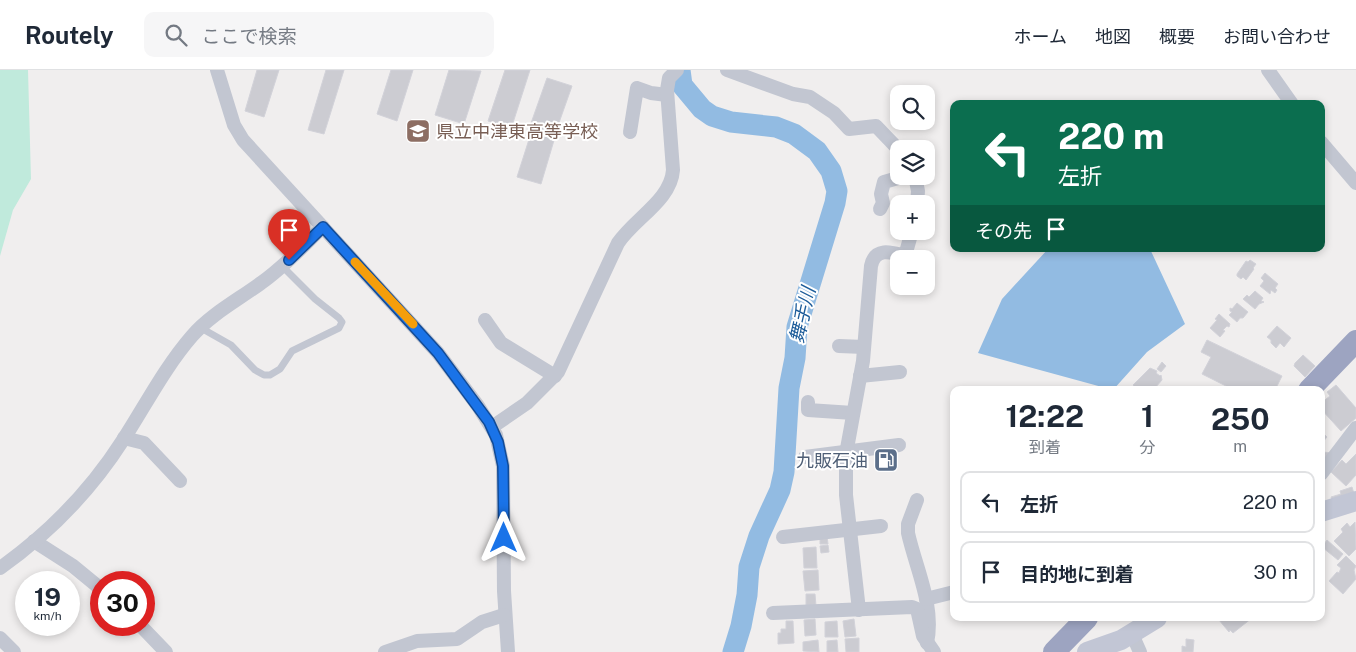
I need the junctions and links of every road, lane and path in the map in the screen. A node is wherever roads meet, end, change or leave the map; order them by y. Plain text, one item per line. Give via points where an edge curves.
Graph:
1 (217, 70) edge
2 (677, 70) edge
3 (727, 70) edge
4 (1268, 70) edge
5 (667, 95) junction
6 (1289, 100) edge
7 (630, 132) dead end
8 (890, 141) edge
9 (1325, 147) edge
10 (890, 180) edge
11 (1356, 183) edge
12 (880, 210) dead end
13 (323, 227) junction
14 (909, 240) edge
15 (282, 266) junction
16 (485, 320) dead end
17 (201, 328) junction
18 (1356, 341) edge
19 (839, 346) dead end
20 (864, 348) junction
21 (900, 372) dead end
22 (555, 376) junction
23 (860, 376) junction
24 (1313, 386) edge
25 (808, 402) dead end
26 (853, 413) junction
27 (492, 428) junction
28 (1356, 428) edge
29 (124, 438) junction
30 (898, 446) dead end
31 (846, 452) junction
32 (805, 457) dead end
33 (1325, 469) edge
34 (180, 481) dead end
35 (917, 500) dead end
36 (1356, 501) edge
37 (1325, 511) edge
38 (881, 526) dead end
39 (850, 530) junction
40 (783, 537) dead end
41 (34, 541) junction
42 (0, 568) edge
43 (90, 580) edge
44 (950, 593) edge
45 (926, 599) junction
46 (859, 610) junction
47 (773, 613) dead end
48 (504, 615) junction
49 (1084, 621) edge
50 (1152, 621) edge
51 (1132, 634) junction
52 (151, 636) edge
53 (0, 638) edge
54 (931, 647) edge
55 (14, 652) edge
56 (166, 652) edge
57 (385, 652) edge
58 (508, 652) edge
59 (1054, 652) edge
60 (1087, 652) edge
61 (1140, 652) edge

1 - 13 street via 238,133
2 - 5 street via 669,78
3 - 8 street via 810,97 834,113 849,129 876,126
4 - 6 street
5 - 7 street via 637,88
5 - 22 street via 673,170 669,186 618,243
9 - 11 street
10 - 12 street via 884,182
13 - 15 street
13 - 27 street via 447,364
14 - 20 street via 905,256 888,251 872,261
15 - 17 street
15 - 17 lane via 339,318 342,322 339,328 292,351 280,369 270,375 255,370 231,345
16 - 22 street via 501,343
17 - 29 street via 176,358
18 - 24 highway
19 - 20 street
20 - 23 street
21 - 23 street
22 - 27 street via 527,403
23 - 26 street
25 - 26 street via 808,410
26 - 31 street
27 - 48 street via 503,466
28 - 33 street
29 - 34 street via 144,443
29 - 41 street via 87,489
30 - 31 street
31 - 32 street
31 - 39 street
35 - 45 street via 908,533
36 - 37 main road
38 - 39 street
39 - 40 street
39 - 46 street
41 - 42 street
41 - 43 street
44 - 45 street
45 - 54 street
46 - 47 street
46 - 54 street via 915,608 919,614 920,629
48 - 57 street via 482,622 457,639 418,641
48 - 58 street
49 - 59 highway
50 - 51 main road
51 - 60 main road
51 - 61 street
52 - 56 street
53 - 55 street

